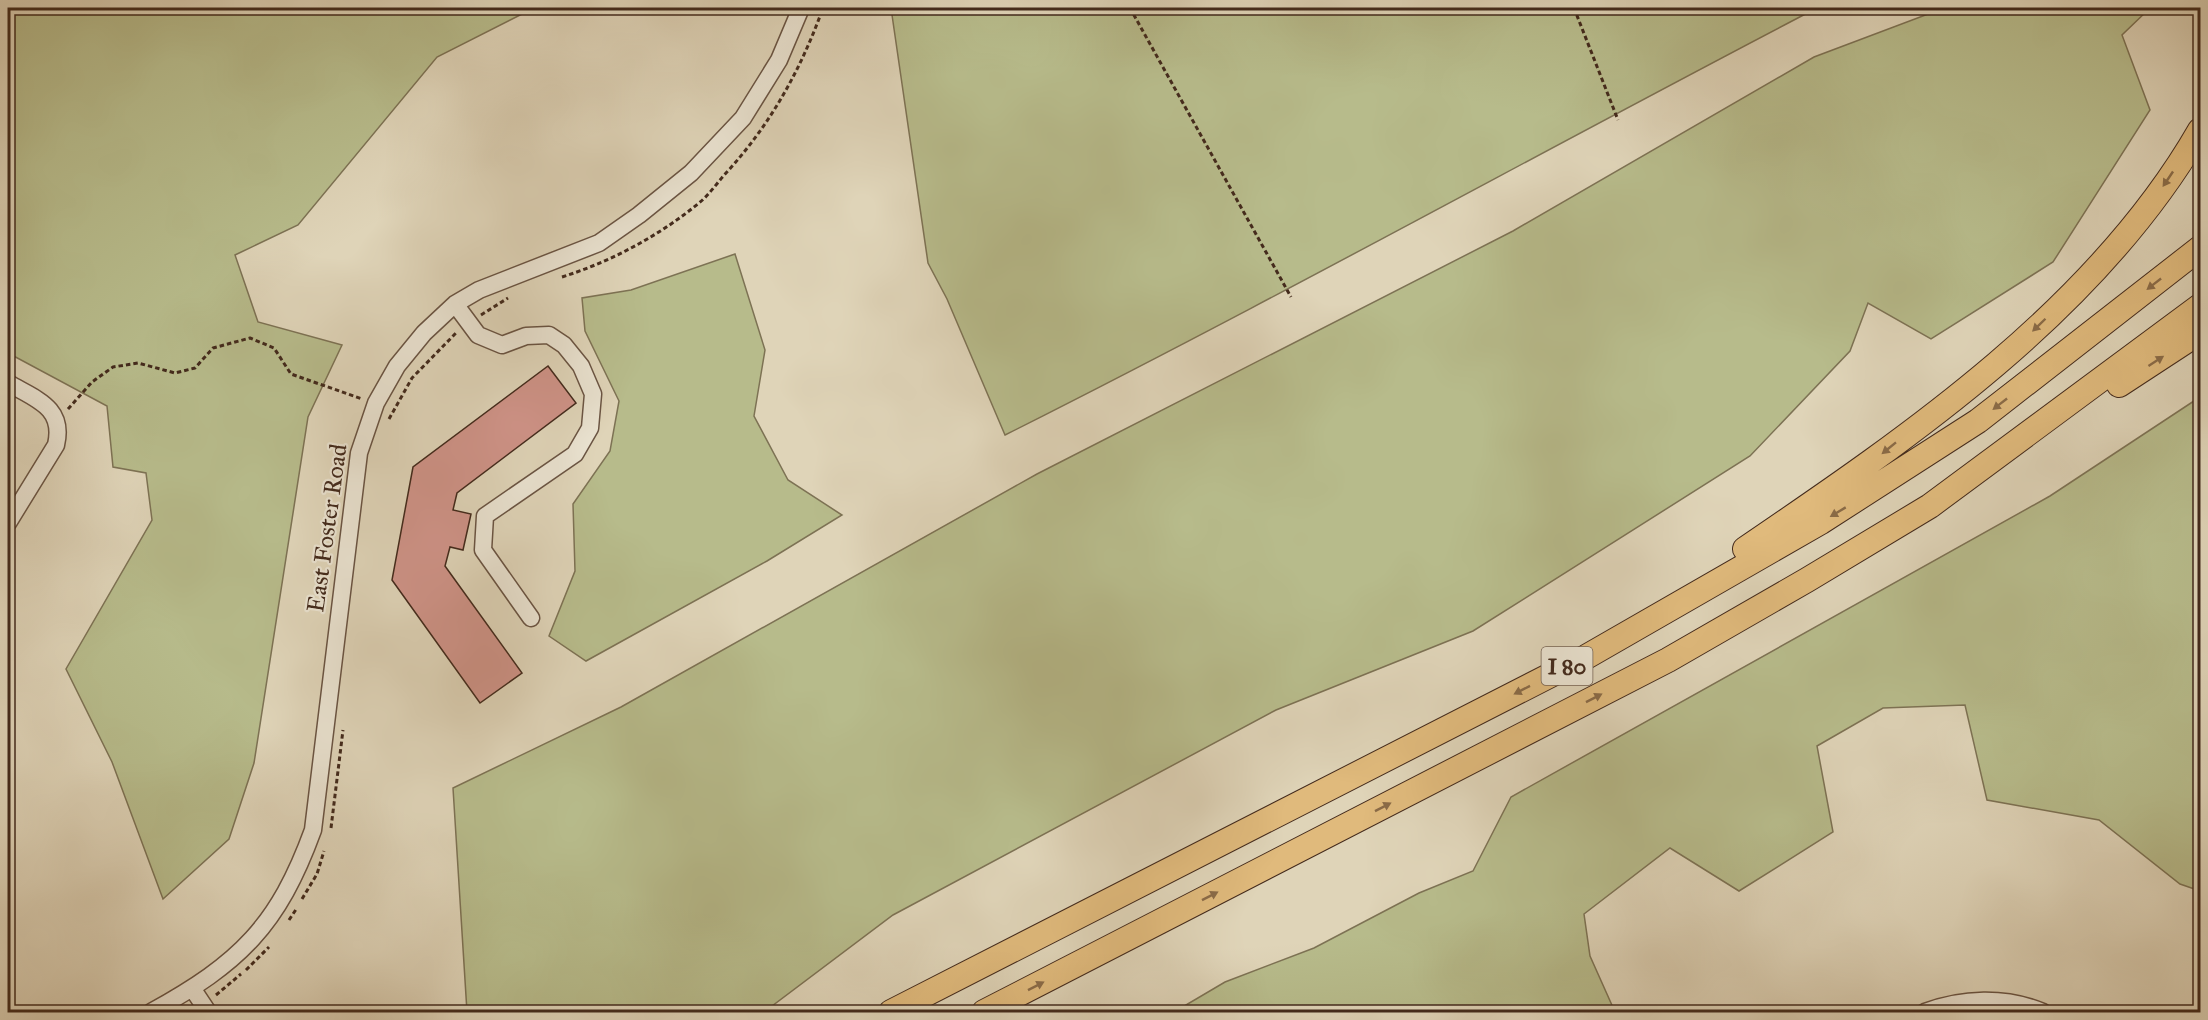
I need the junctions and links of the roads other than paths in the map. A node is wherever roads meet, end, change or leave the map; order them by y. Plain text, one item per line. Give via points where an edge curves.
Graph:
1 (801, 8) edge
2 (2200, 130) edge
3 (2200, 248) edge
4 (455, 304) junction
5 (2200, 306) edge
6 (2200, 332) edge
7 (8, 382) edge
8 (1930, 506) junction
9 (8, 523) edge
10 (531, 618) dead end
11 (1586, 657) junction
12 (192, 988) junction
13 (205, 1008) edge
14 (151, 1012) edge
15 (891, 1012) edge
16 (984, 1012) edge
17 (1925, 1012) edge
18 (2043, 1012) edge

1 - 4 street, East Foster Road via 779,60 743,118 691,173 599,243 479,290
2 -> 11 highway via 2131,229 2028,335 1860,471
3 -> 11 highway, I 80 via 1978,421 1893,478
4 - 10 street via 478,335 502,345 526,336 549,335 564,345 581,366 593,394 590,428 575,454 485,516 483,550
4 - 12 street, East Foster Road via 397,366 376,403 359,453 313,830 298,871 281,904 258,934
5 - 8 highway, I 80
8 -> 6 highway
7 - 9 street via 50,409 57,422 56,445
16 -> 8 highway, I 80 via 1668,660
11 -> 15 highway, I 80
12 - 13 street
12 - 14 street, East Foster Road
17 - 18 street via 1988,1001

